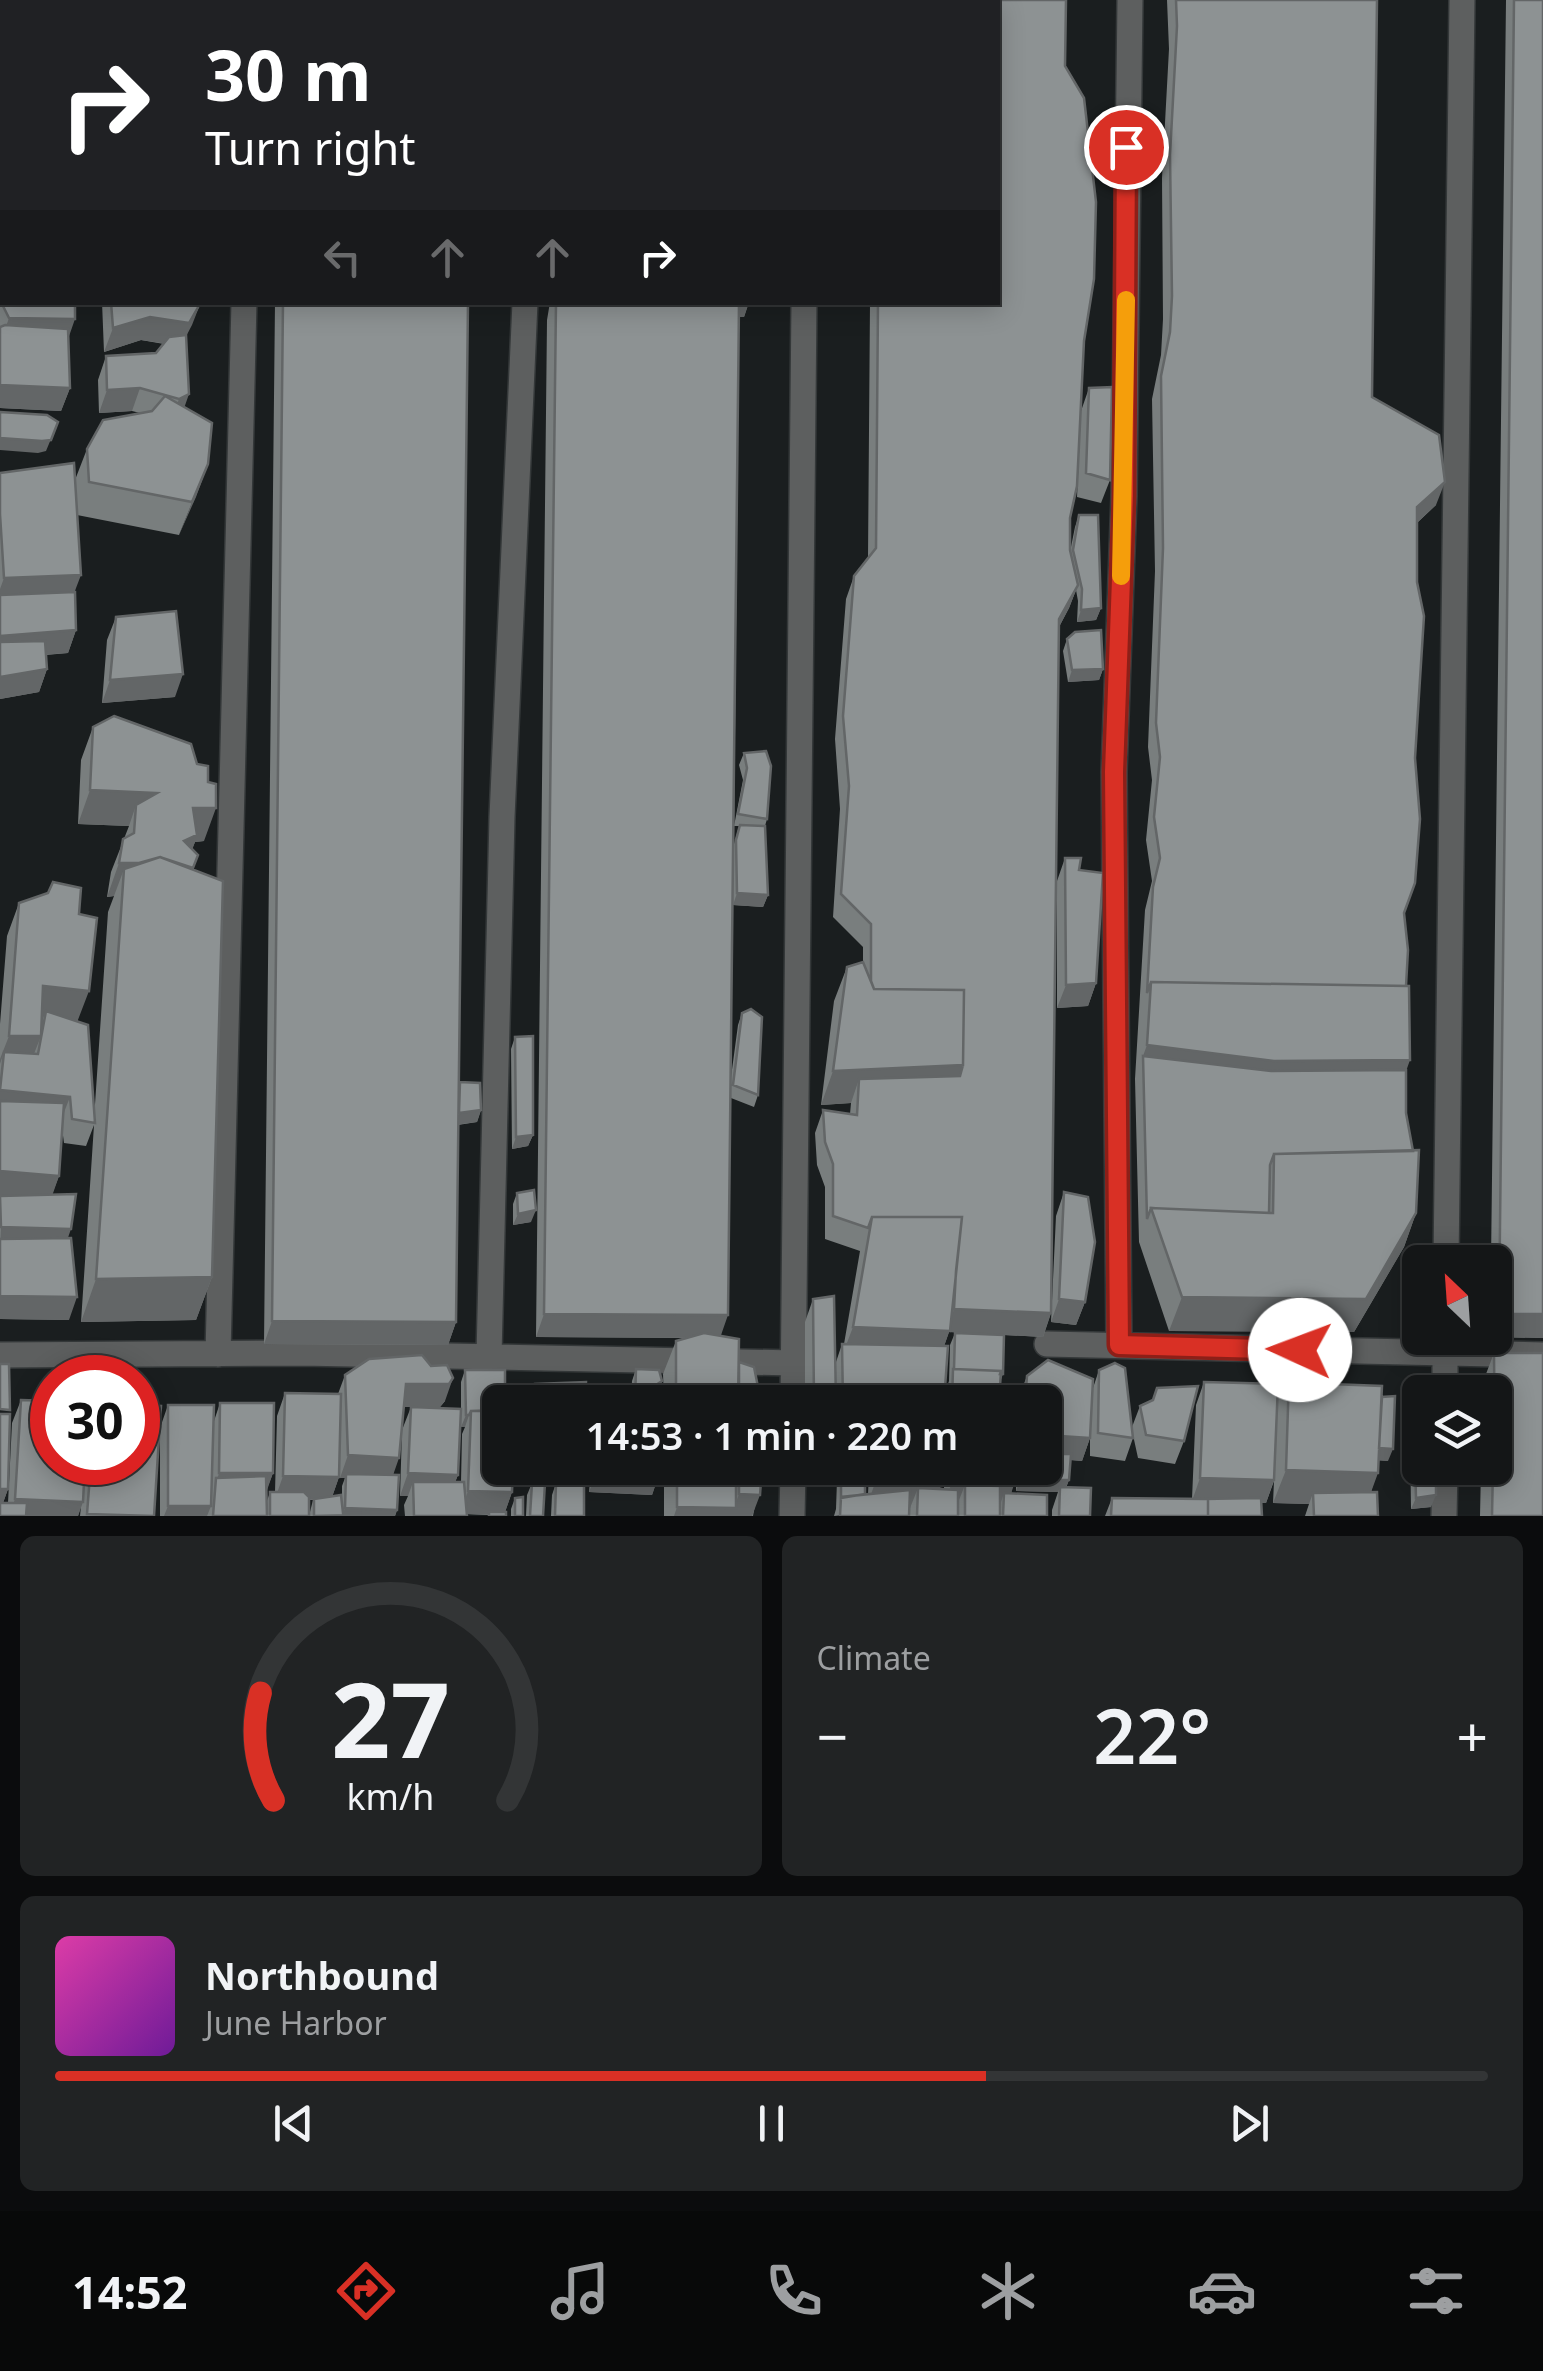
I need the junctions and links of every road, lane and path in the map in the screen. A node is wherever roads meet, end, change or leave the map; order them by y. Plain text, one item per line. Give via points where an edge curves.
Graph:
1 (1130, 0) edge
2 (1462, 0) edge
3 (244, 305) edge
4 (526, 305) edge
5 (804, 305) edge
6 (1446, 1245) edge
7 (1047, 1344) dead end
8 (1119, 1345) junction
9 (1402, 1346) edge
10 (1512, 1352) edge
11 (218, 1354) junction
12 (0, 1355) edge
13 (1543, 1355) edge
14 (489, 1356) junction
15 (794, 1363) junction
16 (794, 1385) edge
17 (793, 1485) edge
18 (1444, 1485) edge
19 (792, 1516) edge
20 (1444, 1516) edge

1 - 8 street via 1114,772
2 - 6 street
3 - 11 street
4 - 14 street via 502,816
5 - 15 street
7 - 8 street
8 - 9 street
10 - 13 street
11 - 12 street
11 - 14 street
14 - 15 street
15 - 16 street
17 - 19 street
18 - 20 street

